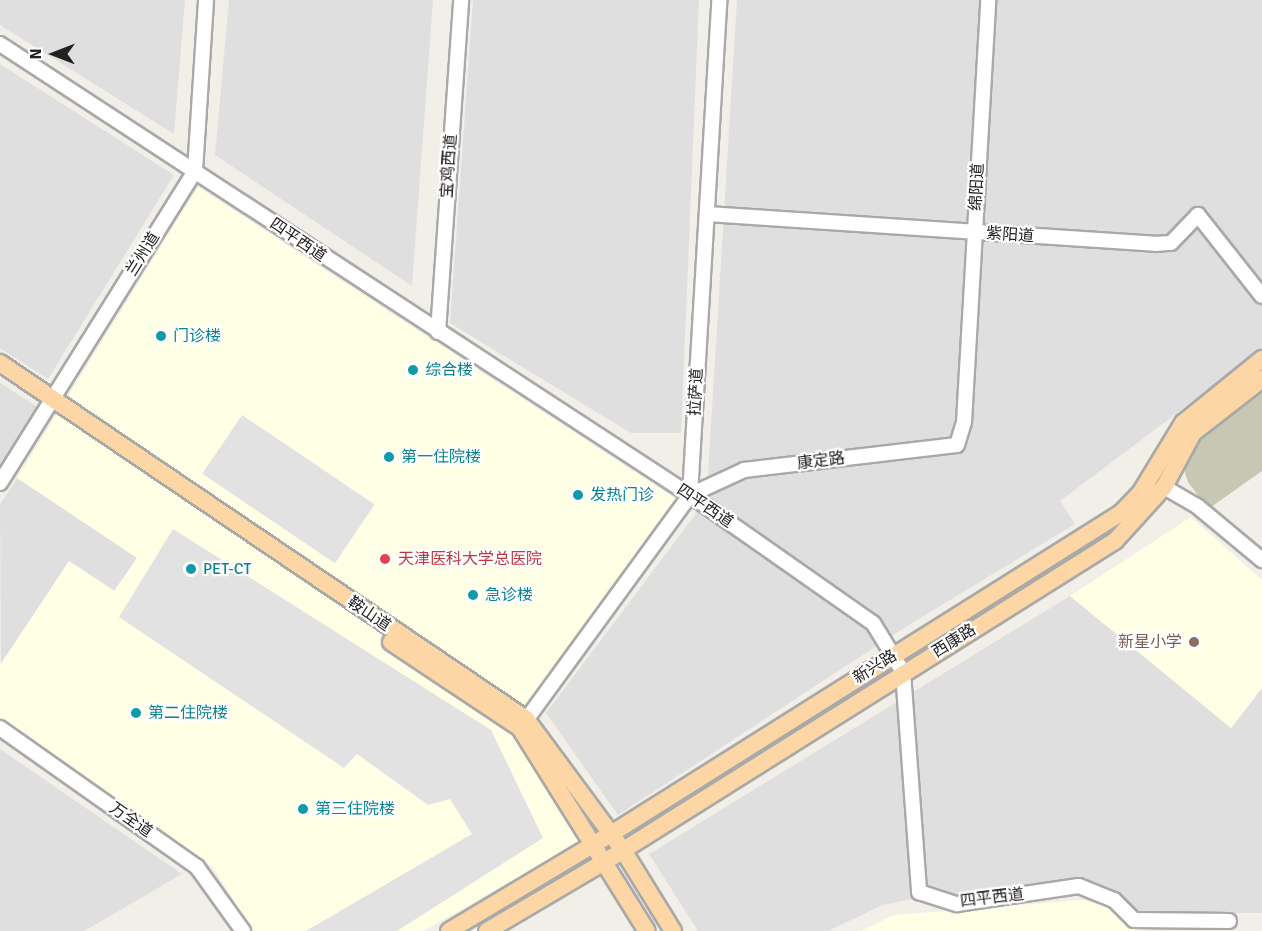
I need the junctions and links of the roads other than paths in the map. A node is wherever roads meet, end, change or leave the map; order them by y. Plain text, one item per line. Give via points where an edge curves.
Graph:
1 (206, 0) edge
2 (461, 0) edge
3 (719, 0) edge
4 (987, 0) edge
5 (0, 44) edge
6 (195, 171) junction
7 (707, 214) junction
8 (975, 232) junction
9 (1262, 296) edge
10 (438, 332) junction
11 (1262, 359) edge
12 (0, 363) edge
13 (0, 376) edge
14 (1262, 379) edge
15 (50, 402) junction
16 (957, 444) joint
17 (0, 483) edge
18 (1164, 487) junction
19 (690, 495) junction
20 (1262, 560) edge
21 (895, 654) junction
22 (903, 672) junction
23 (523, 724) junction
24 (0, 728) edge
25 (611, 834) junction
26 (595, 843) junction
27 (623, 850) junction
28 (606, 861) junction
29 (1229, 921) dead end
30 (243, 931) edge
31 (449, 931) edge
32 (487, 931) edge
33 (647, 931) edge
34 (673, 931) edge

1 - 6 street, 兰州道
2 - 10 street, 宝鸡西道
3 - 7 street, 拉萨道
4 - 8 street, 绵阳道
5 - 6 street, 四平西道
6 - 10 street, 四平西道
6 - 15 street, 兰州道
7 - 8 street, 紫阳道
7 - 19 street, 拉萨道
8 - 9 street, 紫阳道 via 1171,243 1198,215
8 - 16 street, 绵阳道 via 964,422
10 - 19 street, 四平西道
11 - 21 main road, 新兴路 via 1183,423 1141,492 1121,513
12 - 15 main road, 鞍山道
13 - 15 main road, 鞍山道
14 - 18 main road, 西康路 via 1193,433
15 - 17 street, 兰州道
15 - 23 main road, 鞍山道
16 - 19 street, 康定路 via 744,470
18 - 20 street via 1197,506
18 - 22 main road, 西康路 via 1115,541
19 - 21 street, 四平西道 via 873,623
19 - 23 street
21 - 22 street, 四平西道
21 - 25 main road, 新兴路
22 - 27 main road, 西康路
22 - 29 street, 四平西道 via 919,892 957,904 1079,886 1114,900 1134,920
23 - 25 main road, 鞍山道
23 - 26 main road, 鞍山道
24 - 30 street, 万全道 via 197,867
25 - 26 main road, 新兴路
25 - 27 main road, 鞍山道
26 - 28 main road, 鞍山道
26 - 31 main road, 新兴路
27 - 28 main road, 西康路
27 - 34 main road, 鞍山道
28 - 32 main road, 西康路
28 - 33 main road, 鞍山道

